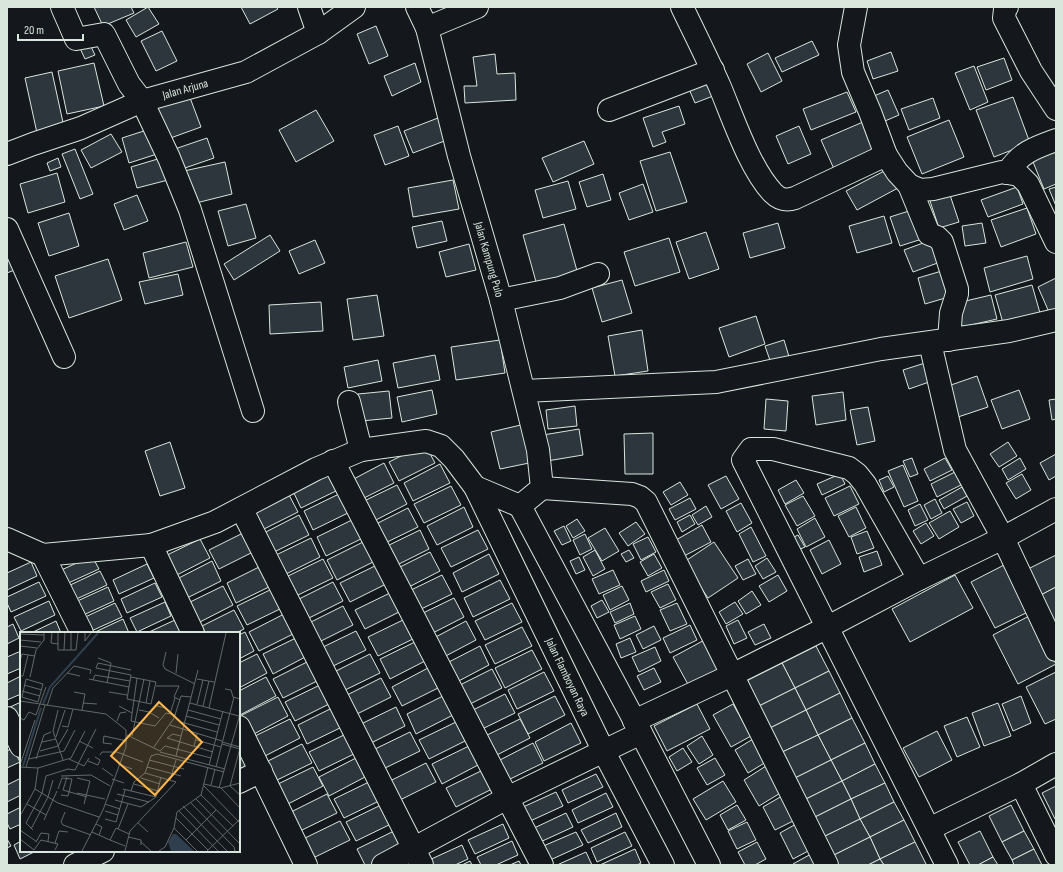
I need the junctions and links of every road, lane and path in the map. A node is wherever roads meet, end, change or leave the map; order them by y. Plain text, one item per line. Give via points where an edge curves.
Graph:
1 (62, 7) edge
2 (309, 7) edge
3 (354, 7) edge
4 (416, 7) edge
5 (477, 7) edge
6 (682, 7) edge
7 (856, 7) edge
8 (1007, 7) edge
9 (427, 28) junction
10 (318, 33) junction
11 (713, 70) junction
12 (142, 101) junction
13 (1056, 109) edge
14 (609, 110) dead end
15 (1056, 140) edge
16 (7, 154) edge
17 (886, 156) junction
18 (1007, 173) junction
19 (909, 185) junction
20 (7, 229) edge
21 (1055, 239) edge
22 (598, 274) dead end
23 (501, 300) junction
24 (1056, 320) edge
25 (940, 341) junction
26 (64, 357) dead end
27 (524, 391) junction
28 (349, 402) dead end
29 (253, 411) dead end
30 (361, 450) junction
31 (333, 461) junction
32 (475, 487) junction
33 (542, 488) junction
34 (520, 506) junction
35 (1056, 509) edge
36 (242, 510) junction
37 (1003, 538) junction
38 (7, 539) edge
39 (151, 545) junction
40 (43, 555) junction
41 (919, 579) junction
42 (826, 628) junction
43 (82, 632) edge
44 (193, 632) edge
45 (1056, 650) edge
46 (732, 675) junction
47 (7, 718) edge
48 (638, 727) junction
49 (240, 729) edge
50 (20, 744) edge
51 (604, 752) junction
52 (1056, 764) edge
53 (260, 771) junction
54 (240, 781) edge
55 (1021, 784) junction
56 (507, 798) junction
57 (929, 829) junction
58 (100, 852) edge
59 (1056, 855) edge
60 (418, 857) edge
61 (75, 860) edge
62 (306, 865) edge
63 (383, 865) edge
64 (542, 865) edge
65 (663, 865) edge
66 (709, 865) edge
67 (827, 865) edge
68 (947, 865) edge

1 - 12 street via 76,39 104,34 129,84
2 - 10 street
3 - 10 street, Jalan Arjuna
4 - 9 street, Jalan Kampung Pulo
5 - 9 street
6 - 11 street
7 - 17 street via 849,44 853,72
8 - 13 street via 1004,18 1031,71
9 - 23 street, Jalan Kampung Pulo via 459,156
10 - 12 street, Jalan Arjuna via 246,72
11 - 14 street
11 - 17 street via 756,169 773,193 780,198 787,201 795,198
12 - 16 street, Jalan Arjuna via 81,128
12 - 29 street via 190,210
15 - 18 street via 1030,150 1014,162
17 - 19 street
18 - 19 street via 1002,172 933,189 920,190
18 - 21 street via 1019,175 1028,184
19 - 25 street via 929,234 942,242 958,294
20 - 26 street
22 - 23 street via 560,288
23 - 27 street, Jalan Kampung Pulo
24 - 25 street via 1009,331
25 - 27 street via 881,349 716,382
25 - 37 street via 955,450
27 - 33 street, Jalan Kampung Pulo via 538,450
28 - 30 street
30 - 31 street, Jalan Flamboyan Raya
30 - 32 street, Jalan Flamboyan Raya via 426,441 434,443 441,446 454,459
31 - 36 street, Jalan Flamboyan Raya
31 - 56 street
32 - 34 street
32 - 51 street, Jalan Flamboyan Raya
33 - 34 street
33 - 46 street via 632,494 646,502
34 - 48 street
35 - 37 street
36 - 39 street, Jalan Flamboyan Raya
36 - 60 street
37 - 41 street
37 - 45 street
38 - 40 street
39 - 40 street, Jalan Flamboyan Raya
39 - 44 street
40 - 43 street
41 - 42 street
41 - 42 street via 865,484 854,471 773,448 750,449 743,460
42 - 46 street
42 - 57 street
46 - 48 street
46 - 67 street
47 - 50 street
48 - 51 street
48 - 66 street
49 - 53 street
51 - 56 street
51 - 65 street, Jalan Flamboyan Raya
52 - 55 street
53 - 54 street
53 - 62 street
55 - 57 street
55 - 59 street
56 - 60 street
56 - 64 street
57 - 68 street
58 - 61 street
60 - 63 street

